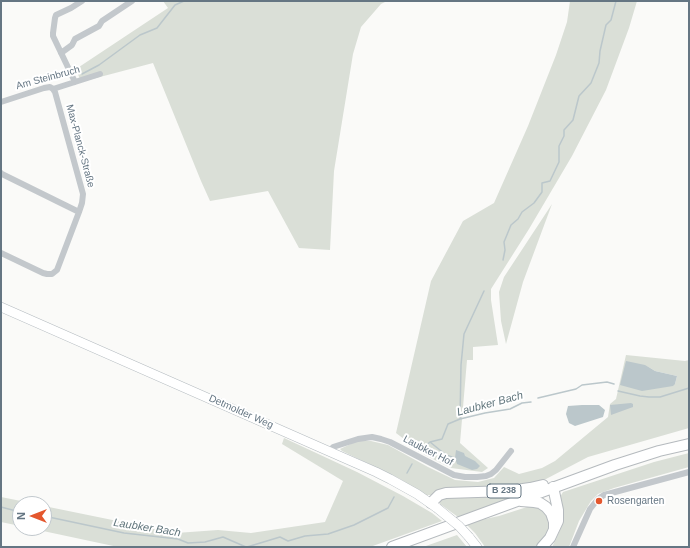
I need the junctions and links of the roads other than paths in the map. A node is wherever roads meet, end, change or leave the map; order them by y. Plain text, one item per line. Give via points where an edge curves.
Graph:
1 (82, 1) edge
2 (132, 1) edge
3 (61, 53) junction
4 (100, 74) dead end
5 (76, 82) junction
6 (53, 89) junction
7 (1, 102) edge
8 (1, 173) edge
9 (80, 212) junction
10 (1, 253) edge
11 (1, 307) edge
12 (689, 444) edge
13 (511, 451) dead end
14 (331, 452) junction
15 (689, 472) edge
16 (580, 478) junction
17 (553, 487) junction
18 (512, 502) junction
19 (434, 505) junction
20 (554, 531) junction
21 (392, 547) edge
22 (477, 547) edge
23 (542, 547) edge
24 (573, 547) edge

1 - 3 street via 55,16 53,36
2 - 3 street via 102,21 99,26 75,39 72,45
3 - 5 street
4 - 5 street, Am Steinbruch
5 - 6 street, Am Steinbruch
6 - 7 street, Am Steinbruch via 44,88
6 - 9 street, Max-Planck-Straße via 83,194
8 - 9 street
9 - 10 street, Max-Planck-Straße via 57,270 52,274 43,273
11 - 14 street, Detmolder Weg
12 - 16 main road, B 238 via 659,451
13 - 14 street, Laubker Hof via 491,474 465,478 454,475 390,442 372,437 358,438 333,447
14 - 19 street, Detmolder Weg via 390,478
15 - 24 street via 598,498 590,509
16 - 17 main road, B 238
16 - 19 main road, B 238 via 509,491 446,492 439,495
17 - 18 main road, B 238
17 - 20 main road via 559,515
18 - 20 main road via 534,502 546,507 551,513
18 - 21 main road, B 238
19 - 22 street, Detmolder Weg, bridge via 459,526
20 - 23 main road

